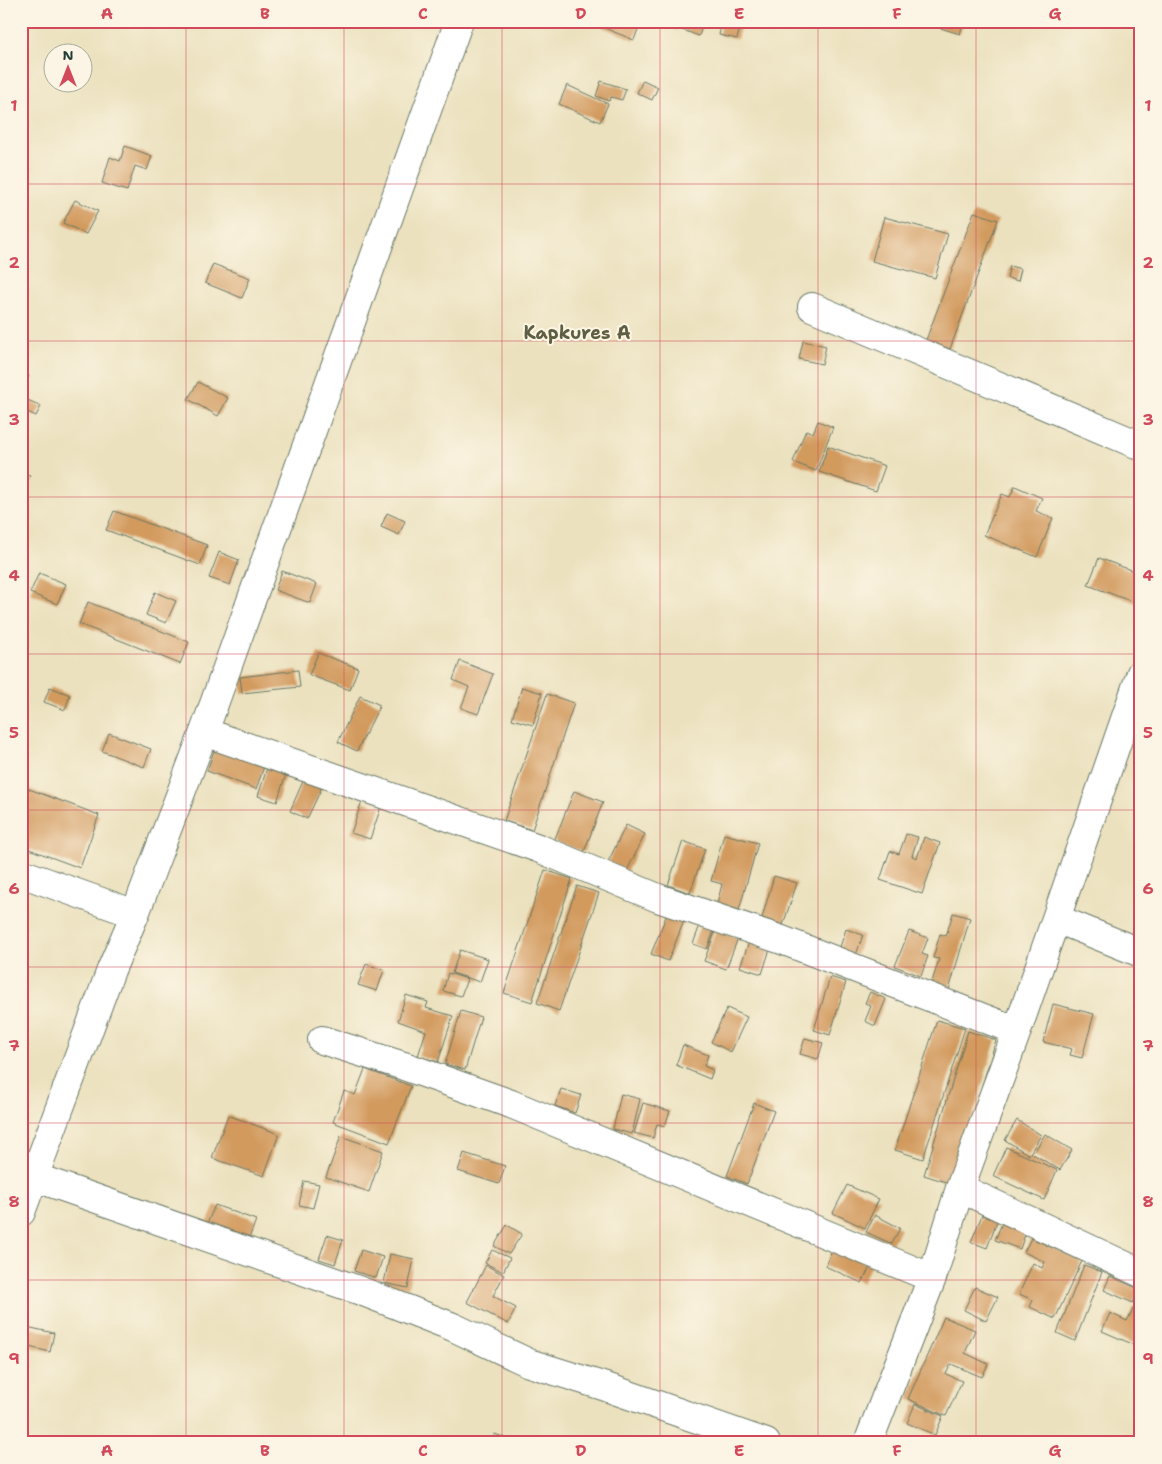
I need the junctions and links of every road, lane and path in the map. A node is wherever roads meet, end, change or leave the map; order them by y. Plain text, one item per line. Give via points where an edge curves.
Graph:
1 (459, 21) edge
2 (812, 307) dead end
3 (1141, 446) edge
4 (1141, 673) edge
5 (204, 732) junction
6 (21, 873) edge
7 (136, 914) junction
8 (1056, 919) junction
9 (1141, 952) edge
10 (1017, 1032) junction
11 (322, 1040) dead end
12 (34, 1177) junction
13 (960, 1188) junction
14 (21, 1212) edge
15 (1141, 1273) edge
16 (932, 1278) junction
17 (766, 1443) edge
18 (868, 1443) edge

1 - 5 street
2 - 3 street
4 - 8 street
5 - 7 street
5 - 10 street via 538,848 658,898 782,940
6 - 7 street
7 - 12 street via 111,970
8 - 9 street
8 - 10 street
10 - 13 street
11 - 16 street via 511,1104
12 - 14 street
12 - 17 street via 361,1291 453,1327 529,1363
13 - 15 street
13 - 16 street
16 - 18 street

